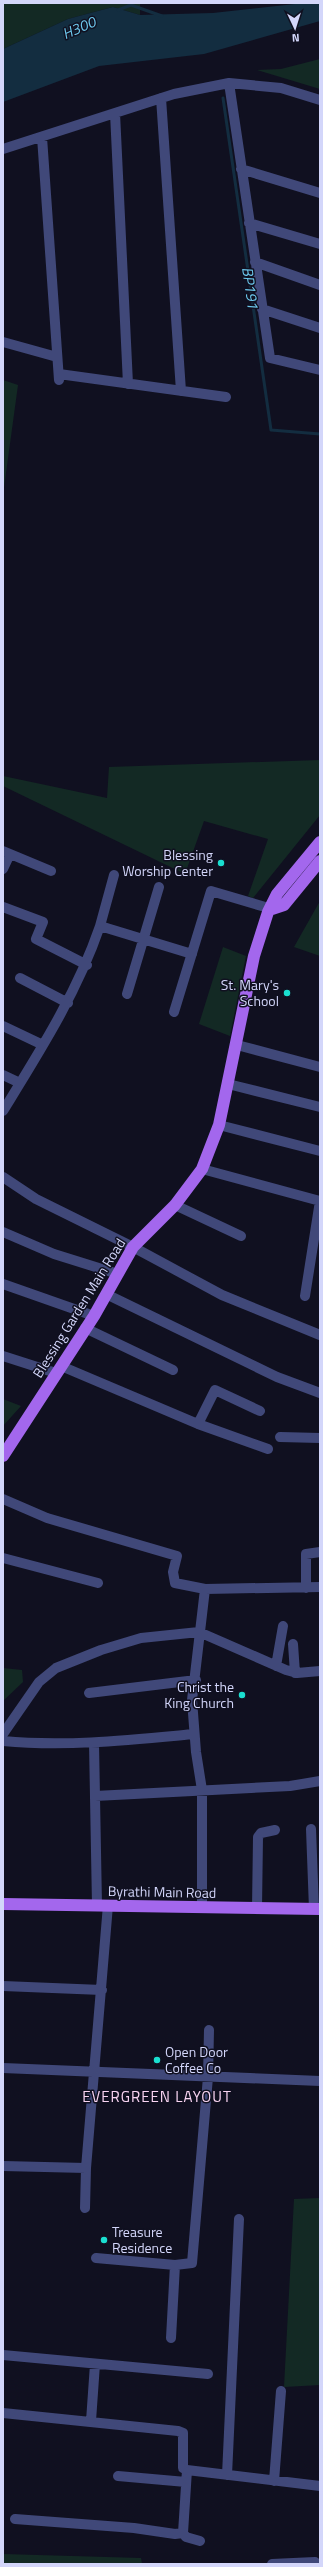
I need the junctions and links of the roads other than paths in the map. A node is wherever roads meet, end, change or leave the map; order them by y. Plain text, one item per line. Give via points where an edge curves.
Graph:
1 (229, 83) junction
2 (161, 98) junction
3 (320, 100) edge
4 (115, 113) junction
5 (42, 137) junction
6 (3, 149) edge
7 (241, 169) junction
8 (320, 194) edge
9 (249, 223) junction
10 (320, 244) edge
11 (255, 262) junction
12 (320, 285) edge
13 (262, 309) junction
14 (320, 328) edge
15 (3, 342) edge
16 (57, 357) junction
17 (320, 370) edge
18 (128, 384) junction
19 (181, 391) junction
20 (226, 397) dead end
21 (320, 842) edge
22 (6, 852) edge
23 (320, 861) edge
24 (3, 868) edge
25 (50, 871) dead end
26 (114, 875) dead end
27 (158, 887) dead end
28 (3, 907) edge
29 (272, 909) junction
30 (100, 926) junction
31 (143, 938) junction
32 (192, 954) junction
33 (87, 965) junction
34 (20, 978) dead end
35 (127, 994) dead end
36 (68, 1003) junction
37 (174, 1012) dead end
38 (3, 1026) edge
39 (237, 1045) junction
40 (43, 1046) junction
41 (320, 1067) edge
42 (3, 1074) edge
43 (20, 1083) junction
44 (228, 1084) junction
45 (320, 1107) edge
46 (3, 1111) edge
47 (219, 1125) junction
48 (320, 1151) edge
49 (202, 1169) junction
50 (3, 1177) edge
51 (175, 1205) junction
52 (3, 1232) edge
53 (241, 1236) dead end
54 (133, 1247) junction
55 (118, 1274) junction
56 (3, 1284) edge
57 (106, 1294) junction
58 (305, 1296) dead end
59 (94, 1316) junction
60 (85, 1328) junction
61 (320, 1335) edge
62 (3, 1356) edge
63 (58, 1370) junction
64 (173, 1370) dead end
65 (320, 1393) edge
66 (260, 1411) dead end
67 (198, 1424) junction
68 (280, 1437) dead end
69 (320, 1438) edge
70 (268, 1448) dead end
71 (3, 1456) edge
72 (3, 1499) edge
73 (320, 1552) edge
74 (3, 1558) edge
75 (98, 1583) dead end
76 (320, 1587) edge
77 (306, 1588) junction
78 (205, 1589) junction
79 (283, 1626) dead end
80 (199, 1632) junction
81 (293, 1644) dead end
82 (276, 1666) junction
83 (320, 1671) edge
84 (295, 1673) junction
85 (196, 1680) junction
86 (89, 1693) dead end
87 (3, 1734) edge
88 (194, 1734) junction
89 (3, 1741) edge
90 (94, 1743) junction
91 (320, 1781) edge
92 (202, 1790) junction
93 (95, 1796) junction
94 (311, 1829) dead end
95 (275, 1830) dead end
96 (3, 1904) edge
97 (103, 1905) junction
98 (202, 1907) junction
99 (257, 1908) junction
100 (317, 1909) edge
101 (3, 1986) edge
102 (102, 1990) junction
103 (209, 2030) dead end
104 (3, 2068) edge
105 (94, 2072) junction
106 (208, 2077) junction
107 (320, 2081) edge
108 (3, 2166) edge
109 (86, 2168) junction
110 (85, 2208) dead end
111 (239, 2219) dead end
112 (96, 2258) dead end
113 (175, 2265) junction
114 (171, 2338) dead end
115 (3, 2356) edge
116 (95, 2364) junction
117 (208, 2374) dead end
118 (281, 2391) dead end
119 (3, 2413) edge
120 (91, 2421) junction
121 (187, 2470) junction
122 (227, 2475) junction
123 (118, 2476) dead end
124 (274, 2481) junction
125 (186, 2482) junction
126 (320, 2486) edge
127 (15, 2519) dead end
128 (183, 2533) junction
129 (200, 2541) dead end
130 (315, 2562) dead end
131 (272, 2564) edge

1 - 2 street
1 - 3 street via 281,88
1 - 7 street
2 - 4 street
2 - 19 street
4 - 5 street
4 - 18 street
5 - 6 street
5 - 16 street
7 - 8 street
7 - 9 street
9 - 10 street
9 - 11 street
11 - 12 street
11 - 13 street
13 - 14 street
13 - 17 street via 270,358
15 - 16 street
16 - 18 street via 59,377
18 - 19 street
19 - 20 street
21 - 29 main road, Blessing Garden Main Road via 277,894
22 - 24 street
22 - 25 street
23 - 29 main road via 284,905
26 - 30 street
27 - 31 street
28 - 33 street via 43,922 36,939
29 - 32 street via 211,891
29 - 39 main road, Blessing Garden Main Road via 268,912 254,956
30 - 31 street
30 - 33 street
31 - 32 street
31 - 35 street
32 - 37 street
33 - 36 street
34 - 36 street
36 - 40 street
38 - 40 street
39 - 41 street
39 - 44 main road, Blessing Garden Main Road
40 - 43 street
42 - 43 street
43 - 46 street
44 - 45 street
44 - 47 main road, Blessing Garden Main Road
47 - 48 street
47 - 49 main road, Blessing Garden Main Road
49 - 51 main road, Blessing Garden Main Road
49 - 58 street via 320,1201
50 - 54 street via 36,1199
51 - 53 street
51 - 54 main road, Blessing Garden Main Road
52 - 55 street via 54,1254
54 - 55 main road, Blessing Garden Main Road
54 - 61 street via 222,1296
55 - 57 main road, Blessing Garden Main Road
56 - 59 street
57 - 59 main road, Blessing Garden Main Road
57 - 65 street via 277,1377
59 - 60 main road, Blessing Garden Main Road
60 - 63 main road, Blessing Garden Main Road
60 - 64 street
62 - 63 street
63 - 67 street
63 - 71 main road, Blessing Garden Main Road
66 - 67 street via 215,1390
67 - 70 street
68 - 69 street
72 - 78 street via 47,1518 177,1556 173,1572 174,1582
73 - 77 street via 306,1554
74 - 75 street
76 - 77 street
77 - 78 street
78 - 80 street
79 - 82 street
80 - 82 street
80 - 85 street
80 - 87 street via 140,1638 56,1668 39,1682
81 - 84 street
82 - 84 street
83 - 84 street
85 - 86 street
85 - 88 street via 192,1700
88 - 90 street
88 - 92 street
89 - 90 street via 32,1744
90 - 93 street
91 - 92 street via 290,1786
92 - 93 street
92 - 98 street
93 - 97 street
94 - 100 street
95 - 99 street via 261,1833 258,1837
96 - 97 main road, Byrathi Main Road
97 - 98 main road, Byrathi Main Road
97 - 102 street
98 - 99 main road, Byrathi Main Road
99 - 100 main road, Byrathi Main Road
101 - 102 street
102 - 105 street
103 - 106 street
104 - 105 street
105 - 106 street
105 - 109 street
106 - 107 street
106 - 113 street via 192,2264
108 - 109 street
109 - 110 street
111 - 122 street
112 - 113 street
113 - 114 street
115 - 116 street
116 - 117 street
116 - 120 street
118 - 124 street
119 - 120 street
120 - 121 street via 183,2433 182,2464
121 - 122 street
121 - 125 street
122 - 124 street
123 - 125 street
124 - 126 street
125 - 128 street
127 - 128 street
128 - 129 street via 186,2537
130 - 131 street

